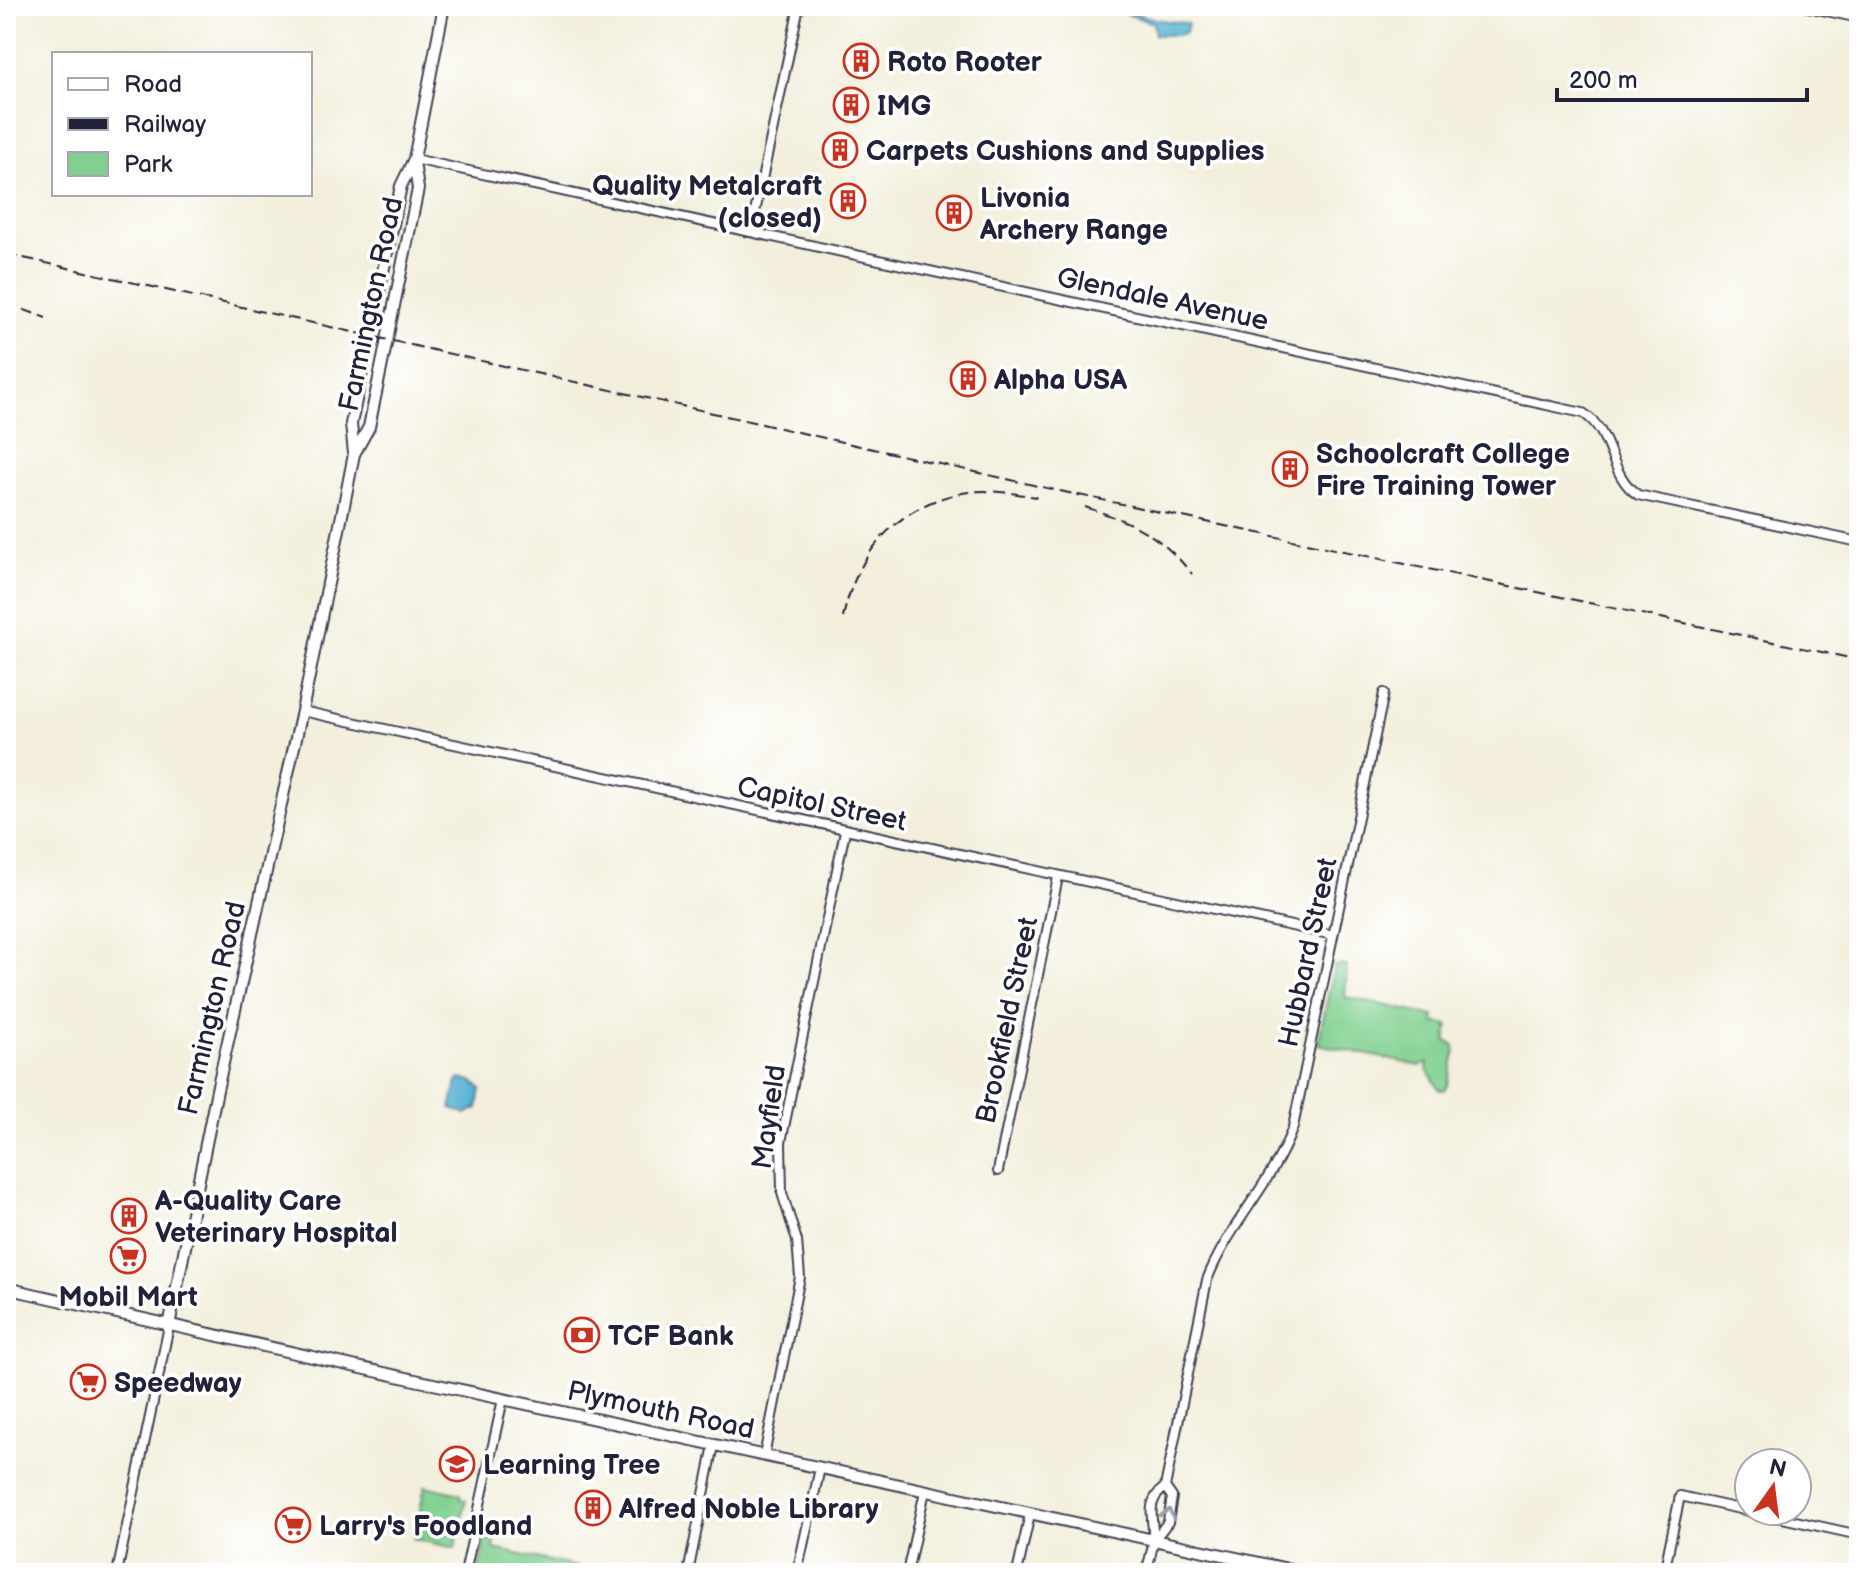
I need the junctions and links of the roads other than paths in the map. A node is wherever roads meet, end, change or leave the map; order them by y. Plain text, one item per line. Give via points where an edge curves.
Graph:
1 (444, 6) edge
2 (799, 6) edge
3 (1803, 6) edge
4 (1859, 18) edge
5 (414, 159) junction
6 (751, 231) junction
7 (354, 454) junction
8 (1859, 542) edge
9 (1384, 693) dead end
10 (302, 711) junction
11 (845, 831) junction
12 (1058, 877) junction
13 (1333, 935) junction
14 (998, 1171) dead end
15 (6, 1288) edge
16 (169, 1326) junction
17 (503, 1399) junction
18 (714, 1445) junction
19 (764, 1456) junction
20 (820, 1468) junction
21 (1165, 1487) junction
22 (925, 1491) junction
23 (1733, 1507) edge
24 (1030, 1514) junction
25 (1813, 1525) edge
26 (1859, 1535) edge
27 (1154, 1540) junction
28 (1275, 1570) edge
29 (117, 1573) edge
30 (465, 1573) edge
31 (688, 1573) edge
32 (797, 1573) edge
33 (907, 1573) edge
34 (1017, 1573) edge
35 (1146, 1573) edge
36 (1306, 1573) edge
37 (1664, 1573) edge

1 - 5 main road, Farmington Road
2 - 6 street
3 - 4 street
5 - 6 street, Glendale Avenue
5 - 7 main road, Farmington Road via 401,186 351,424
5 - 7 main road, Farmington Road via 415,204 369,427
6 - 8 street, Glendale Avenue via 1583,413 1597,423 1624,482 1638,495
7 - 10 main road, Farmington Road
9 - 13 street, Hubbard Street
10 - 11 street, Capitol Street
10 - 16 main road, Farmington Road
11 - 12 street, Capitol Street
11 - 19 street, Mayfield via 781,1142 782,1193 797,1241 800,1277
12 - 13 street, Capitol Street
12 - 14 street, Brookfield Street
13 - 21 street, Hubbard Street via 1293,1127 1207,1280
15 - 16 main road, Plymouth Road
16 - 17 main road, Plymouth Road
16 - 29 street, Farmington Road
17 - 18 main road, Plymouth Road
17 - 30 street
18 - 19 main road, Plymouth Road
18 - 31 street
19 - 20 main road, Plymouth Road
20 - 22 main road, Plymouth Road
20 - 32 street
21 - 27 street via 1155,1494 1150,1517
27 -> 21 street via 1168,1522 1172,1497
22 - 24 main road, Plymouth Road
22 - 33 street
23 - 37 street via 1680,1496
24 - 27 main road, Plymouth Road
24 - 34 street
25 - 26 street
27 - 28 main road, Plymouth Road
27 - 35 street
28 - 36 main road, Plymouth Road

